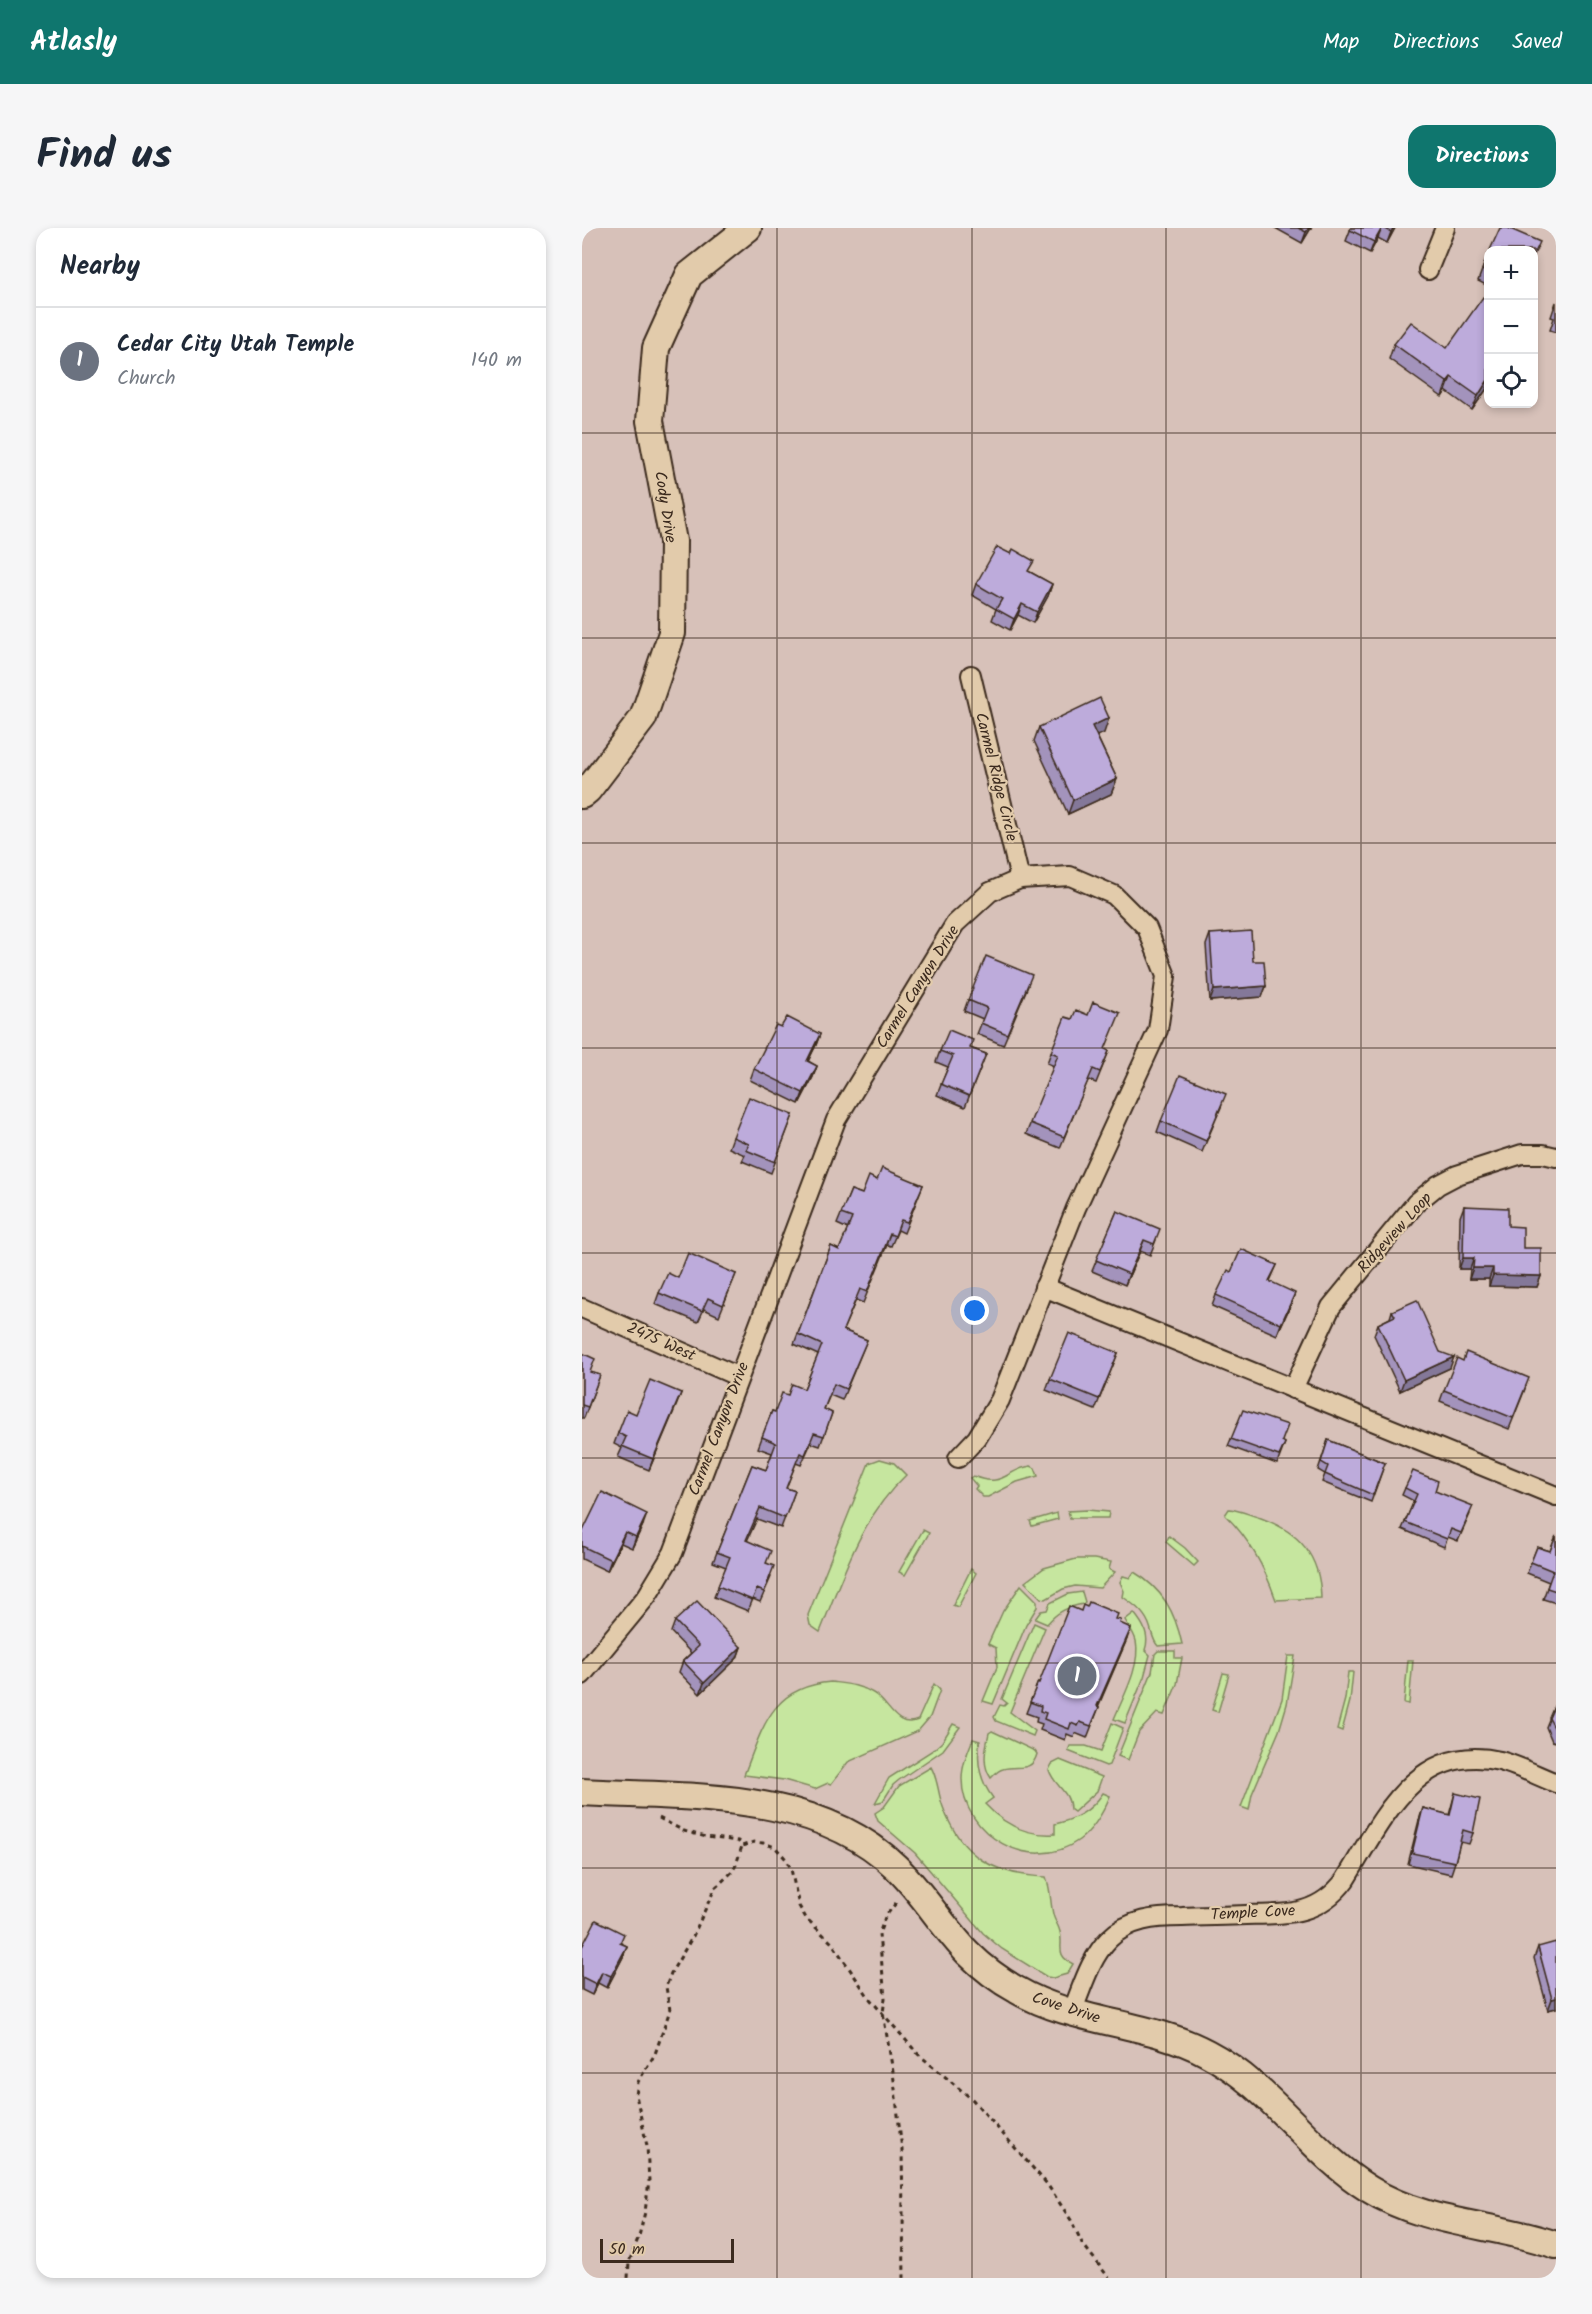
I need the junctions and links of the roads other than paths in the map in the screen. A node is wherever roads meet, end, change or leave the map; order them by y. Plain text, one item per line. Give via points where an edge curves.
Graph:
1 (748, 228) edge
2 (1445, 228) edge
3 (1428, 270) dead end
4 (971, 675) dead end
5 (582, 795) edge
6 (1020, 879) junction
7 (1556, 1157) edge
8 (1044, 1287) junction
9 (582, 1308) edge
10 (739, 1377) junction
11 (1293, 1389) junction
12 (958, 1458) dead end
13 (1556, 1496) edge
14 (582, 1675) edge
15 (1556, 1783) edge
16 (582, 1792) edge
17 (1072, 2012) junction
18 (1556, 2245) edge

1 - 5 main road, Cody Drive via 688,275 656,348 650,420 673,541 672,633 643,718
2 - 3 street
4 - 6 street, Carmel Ridge Circle
6 - 8 street, Carmel Canyon Drive via 1070,876 1114,895 1147,928 1166,976 1158,1030
6 - 10 street, Carmel Canyon Drive via 990,892 955,924 837,1120
7 - 11 street, Ridgeview Loop via 1522,1154 1438,1185 1416,1203 1331,1307
8 - 11 street
8 - 12 street, Carmel Canyon Drive via 1000,1400 977,1438
9 - 10 street, 2475 West
10 - 14 street, Carmel Canyon Drive via 673,1553 647,1596
11 - 13 street
15 - 17 street, Temple Cove via 1486,1759 1458,1760 1427,1772 1401,1792 1345,1880 1321,1903 1291,1913 1156,1917 1132,1923 1101,1948
16 - 17 main road, Cove Drive via 748,1802 795,1812 841,1829 897,1868 984,1967 1018,1991
17 - 18 main road, Cove Drive via 1168,2036 1224,2062 1272,2100 1341,2169 1390,2200 1429,2216

